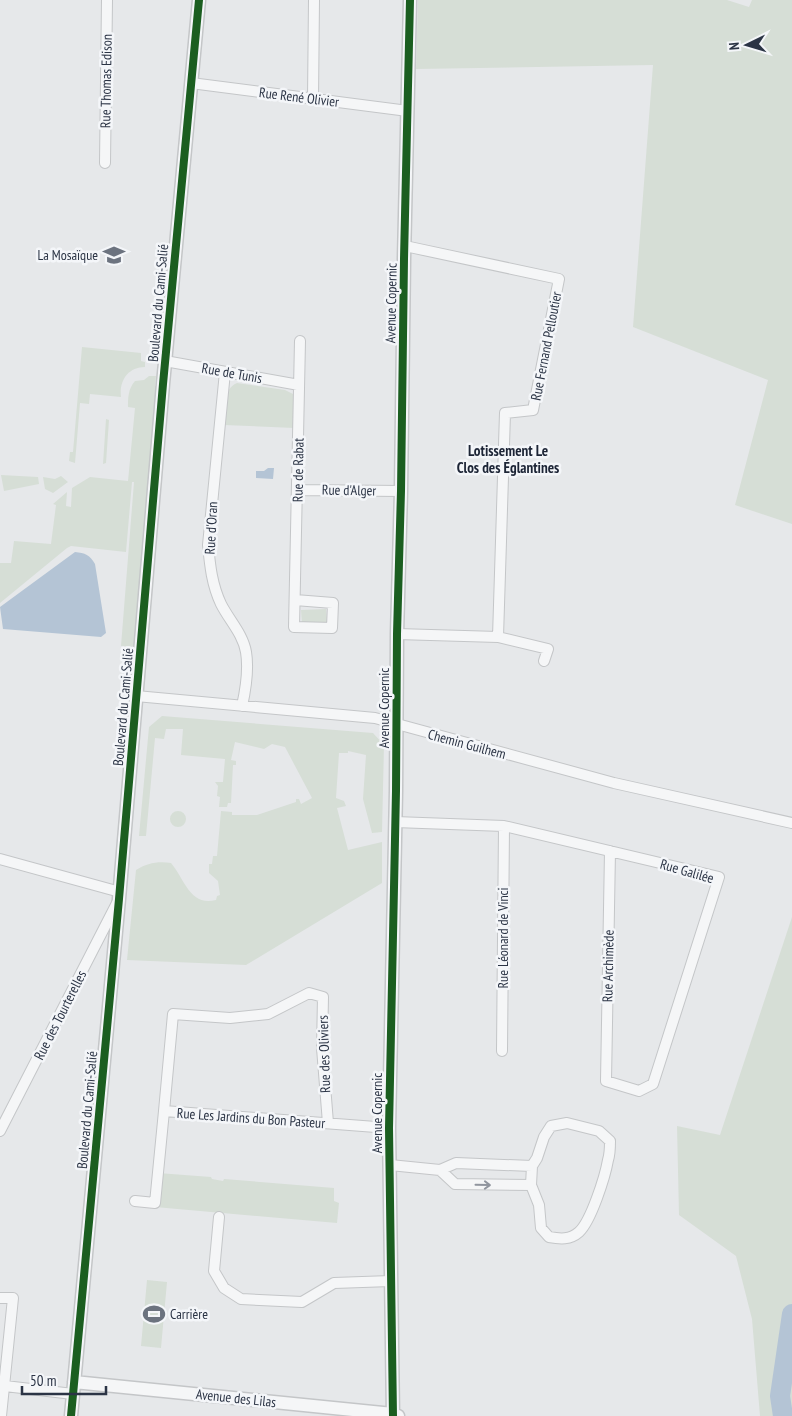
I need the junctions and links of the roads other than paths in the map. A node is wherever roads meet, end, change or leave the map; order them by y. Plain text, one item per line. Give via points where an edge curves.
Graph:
1 (107, 0) edge
2 (199, 0) edge
3 (314, 0) edge
4 (410, 0) edge
5 (191, 83) junction
6 (313, 99) junction
7 (408, 111) junction
8 (105, 163) dead end
9 (404, 246) junction
10 (300, 341) dead end
11 (165, 361) junction
12 (225, 372) junction
13 (299, 385) junction
14 (297, 490) junction
15 (401, 491) junction
16 (295, 600) junction
17 (397, 634) junction
18 (498, 637) junction
19 (544, 661) dead end
20 (136, 696) junction
21 (242, 706) junction
22 (396, 724) junction
23 (395, 822) junction
24 (792, 822) edge
25 (504, 826) junction
26 (610, 851) junction
27 (0, 859) edge
28 (120, 896) junction
29 (502, 1051) dead end
30 (606, 1081) joint
31 (164, 1111) junction
32 (328, 1124) junction
33 (389, 1128) junction
34 (0, 1131) edge
35 (390, 1165) junction
36 (532, 1166) junction
37 (440, 1170) junction
38 (532, 1185) junction
39 (135, 1201) dead end
40 (219, 1216) dead end
41 (391, 1281) junction
42 (0, 1298) edge
43 (74, 1388) junction
44 (3, 1393) edge
45 (394, 1415) edge
46 (1, 1416) edge
47 (71, 1416) edge

1 - 8 street, Rue Thomas Edison
2 - 5 street, Boulevard du Cami-Salié
3 - 6 street
4 - 7 street, Avenue Copernic
5 - 6 street, Rue René Olivier
5 - 11 street, Boulevard du Cami-Salié
6 - 7 street, Rue René Olivier
7 - 9 street, Avenue Copernic
9 - 15 street, Avenue Copernic
9 - 18 street, Rue Fernand Pelloutier via 559,279 533,410 504,413
10 - 13 street, Rue de Rabat
11 - 12 street, Rue de Tunis
11 - 20 street, Boulevard du Cami-Salié
12 - 13 street, Rue de Tunis
12 - 21 street, Rue d'Oran via 208,545 215,590 246,651 247,673
13 - 14 street, Rue de Rabat
14 - 15 street, Rue d'Alger
14 - 16 street, Rue de Rabat
15 - 17 street, Avenue Copernic
16 - 16 street, Rue de Rabat via 294,627 332,628 333,602
17 - 18 street
17 - 22 street, Avenue Copernic
18 - 19 street via 548,649
20 - 21 street, Chemin Guilhem
20 - 28 street, Boulevard du Cami-Salié
21 - 22 street, Chemin Guilhem via 375,718
22 - 23 street, Avenue Copernic
22 - 24 street, Chemin Guilhem via 614,783
23 - 25 street, Rue Galilée
23 - 33 street, Avenue Copernic
25 - 26 street, Rue Galilée
25 - 29 street, Rue Léonard de Vinci
26 - 30 street, Rue Archimède
26 - 30 street, Rue Galilée via 719,877 653,1084 639,1090
27 - 28 street
28 - 34 street, Rue des Tourterelles
28 - 43 street, Boulevard du Cami-Salié
31 - 32 street, Rue Les Jardins du Bon Pasteur
31 - 32 street, Rue des Oliviers via 173,1014 230,1018 268,1014 309,993 323,998 322,1048
31 - 39 street, Rue Les Jardins du Bon Pasteur via 155,1203
32 - 33 street, Rue Les Jardins du Bon Pasteur
33 - 35 street, Avenue Copernic
35 - 37 street
35 - 41 street, Avenue Copernic
36 - 37 street via 456,1163
36 - 38 street
36 - 38 street via 551,1126 567,1123 599,1131 610,1141 609,1159 598,1192 586,1223 578,1232 565,1239 549,1237 541,1228 539,1205
37 -> 38 street via 454,1184
40 - 41 street via 214,1271 224,1288 241,1299 302,1302 334,1283
41 - 45 street, Avenue Copernic
42 - 44 street via 13,1298
43 - 44 street
43 - 45 street, Avenue des Lilas
43 - 47 street, Boulevard du Cami-Salié
44 - 46 street

